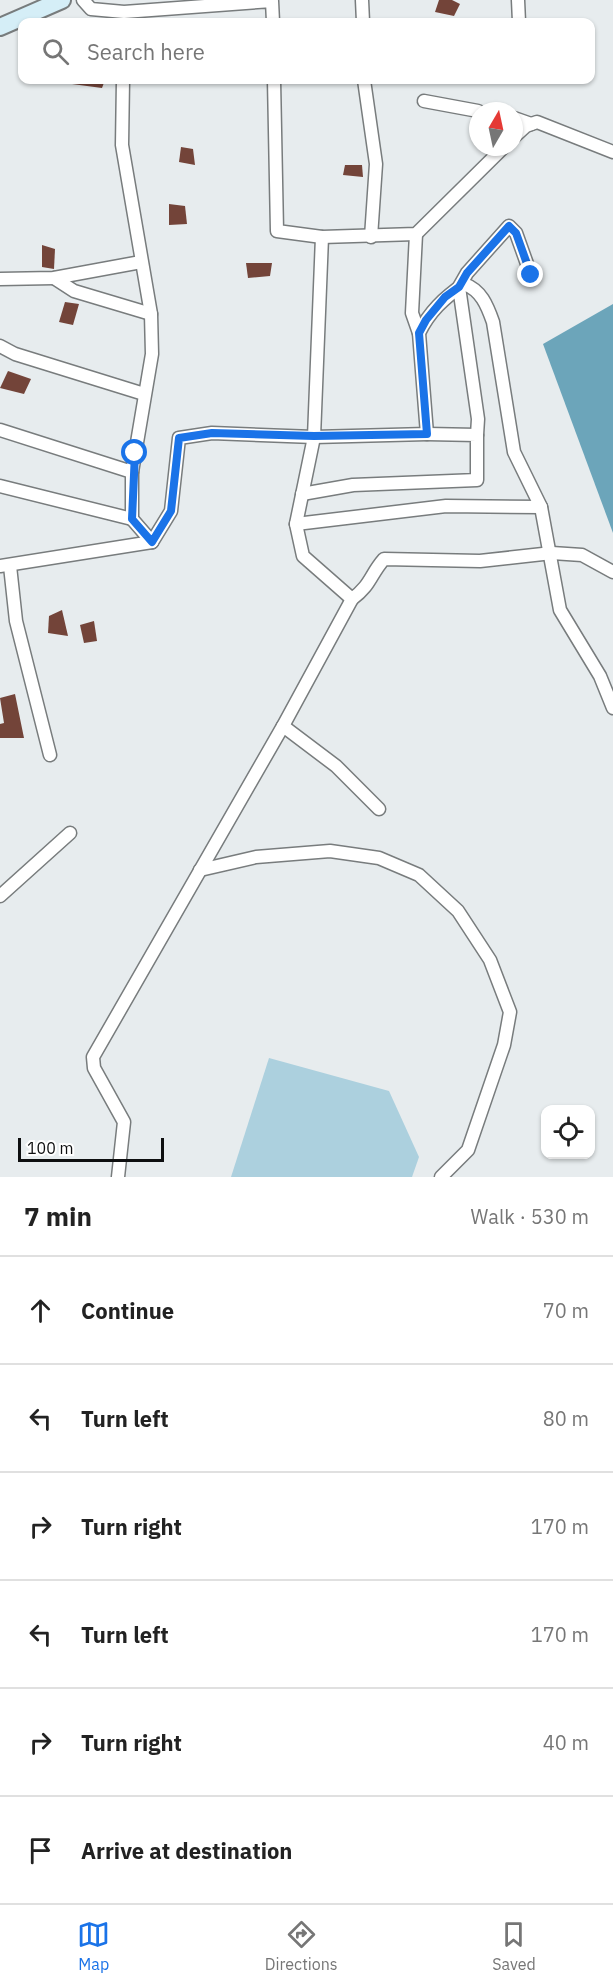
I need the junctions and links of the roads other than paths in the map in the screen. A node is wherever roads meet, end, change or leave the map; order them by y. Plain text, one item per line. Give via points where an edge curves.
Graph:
1 (62, 0) edge
2 (83, 0) edge
3 (362, 0) edge
4 (518, 0) edge
5 (273, 1) edge
6 (123, 17) edge
7 (21, 18) edge
8 (273, 18) edge
9 (363, 18) edge
10 (519, 18) edge
11 (18, 19) edge
12 (0, 27) edge
13 (123, 84) edge
14 (274, 84) edge
15 (365, 84) edge
16 (423, 101) dead end
17 (469, 109) edge
18 (523, 121) edge
19 (531, 124) junction
20 (523, 130) edge
21 (613, 152) edge
22 (495, 156) edge
23 (416, 234) junction
24 (322, 237) junction
25 (371, 237) junction
26 (141, 262) junction
27 (531, 275) dead end
28 (54, 278) junction
29 (0, 279) edge
30 (459, 287) junction
31 (151, 314) junction
32 (419, 333) junction
33 (0, 346) edge
34 (144, 394) junction
35 (0, 430) edge
36 (427, 434) junction
37 (477, 435) junction
38 (314, 436) junction
39 (132, 472) junction
40 (0, 486) edge
41 (302, 494) junction
42 (541, 507) junction
43 (132, 519) junction
44 (296, 524) junction
45 (152, 542) junction
46 (552, 553) junction
47 (5, 566) edge
48 (613, 572) edge
49 (352, 599) junction
50 (613, 708) edge
51 (283, 726) junction
52 (50, 755) dead end
53 (380, 809) dead end
54 (70, 833) dead end
55 (200, 870) junction
56 (0, 896) edge
57 (118, 1177) edge
58 (441, 1177) edge

1 - 7 street
2 - 6 street via 91,9
3 - 9 street
4 - 10 street
5 - 6 street
5 - 8 street
11 - 12 street
13 - 26 street via 122,145
14 - 24 street via 277,231
15 - 25 street via 376,164
16 - 17 street
18 - 19 street
19 - 20 street
19 - 21 street via 537,122
22 - 23 street
23 - 25 street
23 - 32 street via 412,313
24 - 25 street
24 - 38 street
26 - 28 street
26 - 31 street
27 - 30 street via 516,233 509,226
28 - 29 street
28 - 31 street via 74,291
30 - 32 street via 445,297
30 - 37 street
30 - 42 street via 473,287 493,321 514,452
31 - 34 street via 152,354
32 - 36 street
33 - 34 street
34 - 39 street
35 - 39 street
36 - 37 street
36 - 38 street
37 - 41 street via 477,480 353,485
38 - 41 street
38 - 45 street via 212,433 179,438 171,511
39 - 43 street
40 - 43 street
41 - 44 street
42 - 44 street via 446,506
42 - 46 street
43 - 45 street
44 - 49 street via 303,556
45 - 47 street
46 - 48 street via 582,555
46 - 49 street via 480,561 384,559 368,587
46 - 50 street via 560,610 600,676
47 - 52 street
49 - 51 street
51 - 53 street via 336,766
51 - 55 street
54 - 56 street
55 - 57 street via 93,1057 94,1068 124,1122
55 - 58 street via 256,857 330,851 379,858 419,875 458,911 490,960 510,1012 504,1045 468,1150

